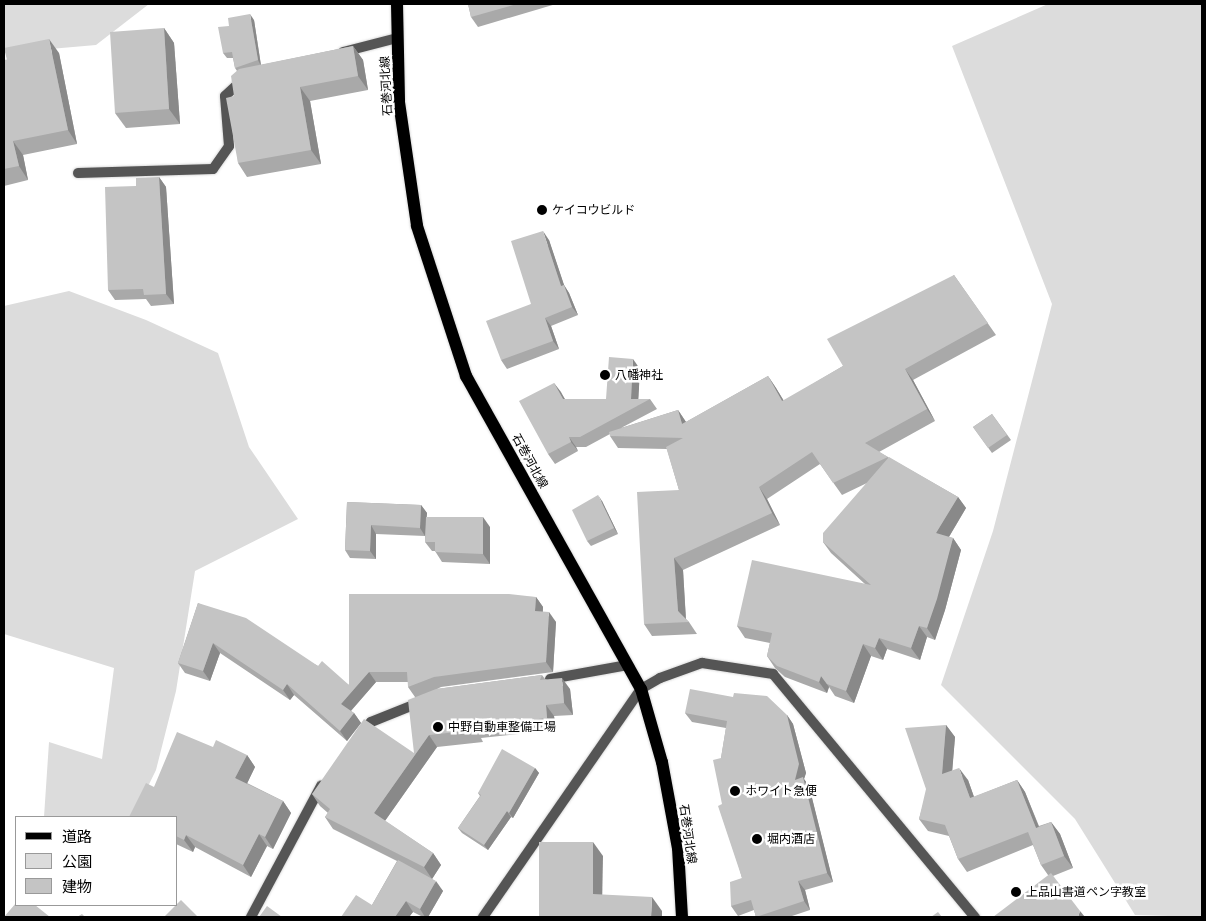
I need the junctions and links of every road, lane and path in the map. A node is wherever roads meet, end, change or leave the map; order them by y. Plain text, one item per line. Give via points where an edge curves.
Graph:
1 (397, 4) edge
2 (397, 38) junction
3 (330, 55) edge
4 (254, 74) edge
5 (78, 173) dead end
6 (628, 665) junction
7 (538, 680) edge
8 (641, 689) junction
9 (434, 697) edge
10 (354, 744) edge
11 (330, 773) edge
12 (252, 917) edge
13 (483, 917) edge
14 (682, 917) edge
15 (975, 917) edge

1 - 2 main road, 石巻河北線
2 - 3 street
2 - 6 main road, 石巻河北線 via 399,102 417,226 466,376
4 - 5 street via 245,77 225,96 229,146 213,169
6 - 7 street
6 - 8 main road, 石巻河北線
8 - 13 street
8 - 14 main road, 石巻河北線 via 662,762 678,848
8 - 15 street via 660,678 702,663 774,674
9 - 10 street via 371,722
11 - 12 street

